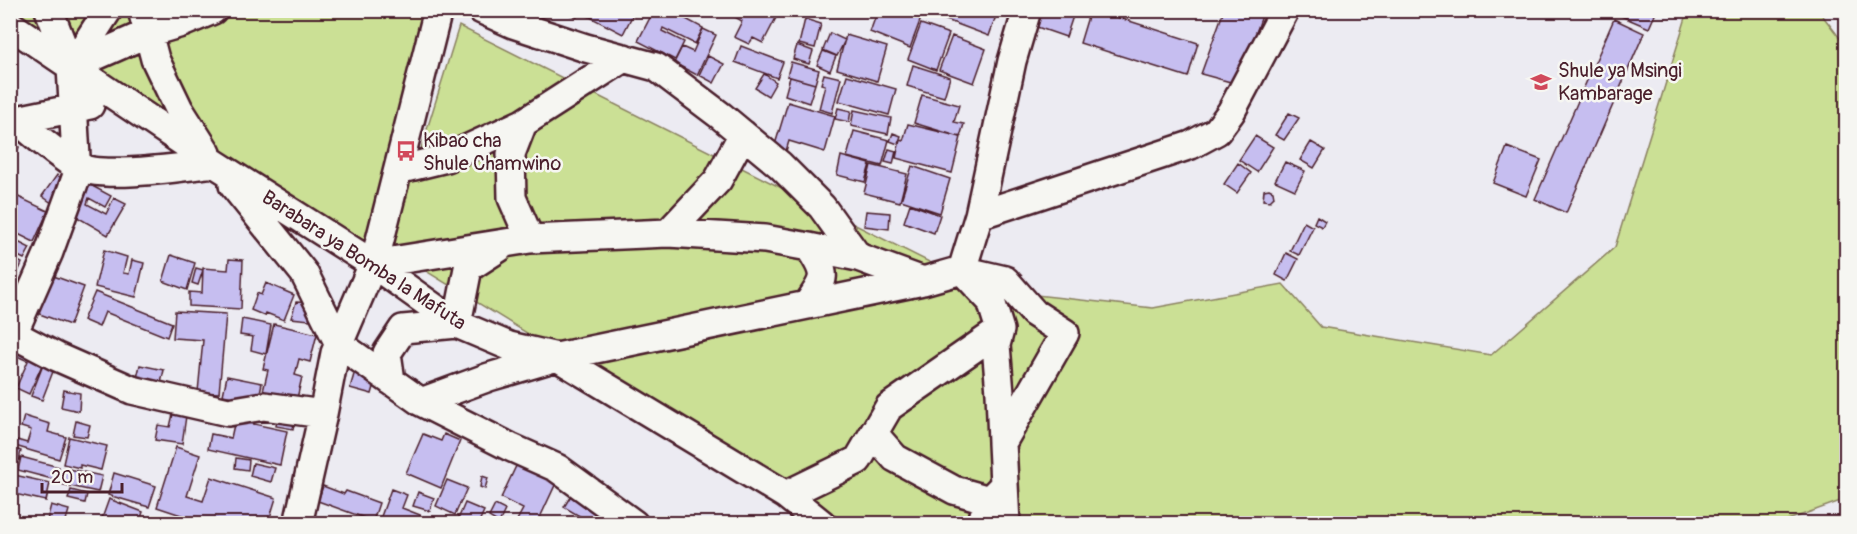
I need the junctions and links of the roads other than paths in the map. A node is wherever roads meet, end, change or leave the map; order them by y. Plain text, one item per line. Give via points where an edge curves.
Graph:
1 (49, 10) edge
2 (108, 10) edge
3 (213, 10) edge
4 (438, 10) edge
5 (482, 10) edge
6 (1027, 10) edge
7 (1285, 10) edge
8 (145, 22) edge
9 (10, 25) edge
10 (624, 58) junction
11 (71, 67) junction
12 (119, 100) junction
13 (74, 107) junction
14 (14, 120) edge
15 (523, 123) junction
16 (743, 134) junction
17 (214, 163) junction
18 (77, 166) junction
19 (398, 170) junction
20 (979, 215) junction
21 (668, 233) junction
22 (519, 240) junction
23 (809, 247) junction
24 (858, 257) junction
25 (373, 264) junction
26 (962, 270) junction
27 (923, 281) junction
28 (807, 305) junction
29 (457, 324) junction
30 (1000, 330) junction
31 (13, 338) edge
32 (339, 344) junction
33 (558, 357) junction
34 (391, 381) junction
35 (421, 402) junction
36 (323, 414) junction
37 (874, 434) junction
38 (1002, 443) junction
39 (786, 495) junction
40 (992, 502) edge
41 (298, 524) edge
42 (634, 524) edge
43 (822, 524) edge
44 (1006, 524) edge

1 - 11 street
2 - 11 street
3 - 8 street via 182,23
4 - 19 street
5 - 10 street via 513,24
6 - 20 street
7 - 20 street via 1217,131 1191,146
8 - 11 street
8 - 17 street via 155,59 179,109
9 - 11 street, Barabara ya Bomba la Mafuta
10 - 15 street
10 - 16 street via 656,67
11 - 12 street, Barabara ya Bomba la Mafuta
11 - 13 street
12 - 13 street
12 - 17 street, Barabara ya Bomba la Mafuta
13 - 14 street
13 - 18 street
14 - 18 street
15 - 19 street via 447,158
15 - 22 street via 511,154 512,198
16 - 21 street via 718,180
16 - 24 street via 822,207
17 - 18 street via 146,172 90,171
17 - 25 street, Barabara ya Bomba la Mafuta
17 - 32 street via 304,273
18 - 31 street via 49,252
19 - 25 street
20 - 26 street
21 - 22 street
21 - 23 street via 765,239
22 - 25 street
22 - 29 street via 468,268
23 - 24 street
23 - 28 street via 822,268 822,284
24 - 27 street
25 - 29 street, Barabara ya Bomba la Mafuta
25 - 32 street
26 - 27 street
26 - 30 street via 991,301
26 - 38 street via 1005,280 1034,313 1065,333
27 - 28 street
28 - 33 street
29 - 33 street, Barabara ya Bomba la Mafuta via 509,346
29 - 34 street via 403,329 387,353
30 - 37 street via 889,407
30 - 38 street via 996,345
31 - 36 street via 132,390 228,412 264,406
32 - 34 street
32 - 36 street
33 - 35 street
33 - 39 street, Barabara ya Bomba la Mafuta
34 - 35 street
35 - 42 street via 557,468
36 - 41 street
37 - 39 street via 858,460
37 - 40 street via 895,458 954,490
38 - 40 street
39 - 43 street, Barabara ya Bomba la Mafuta
40 - 44 street

